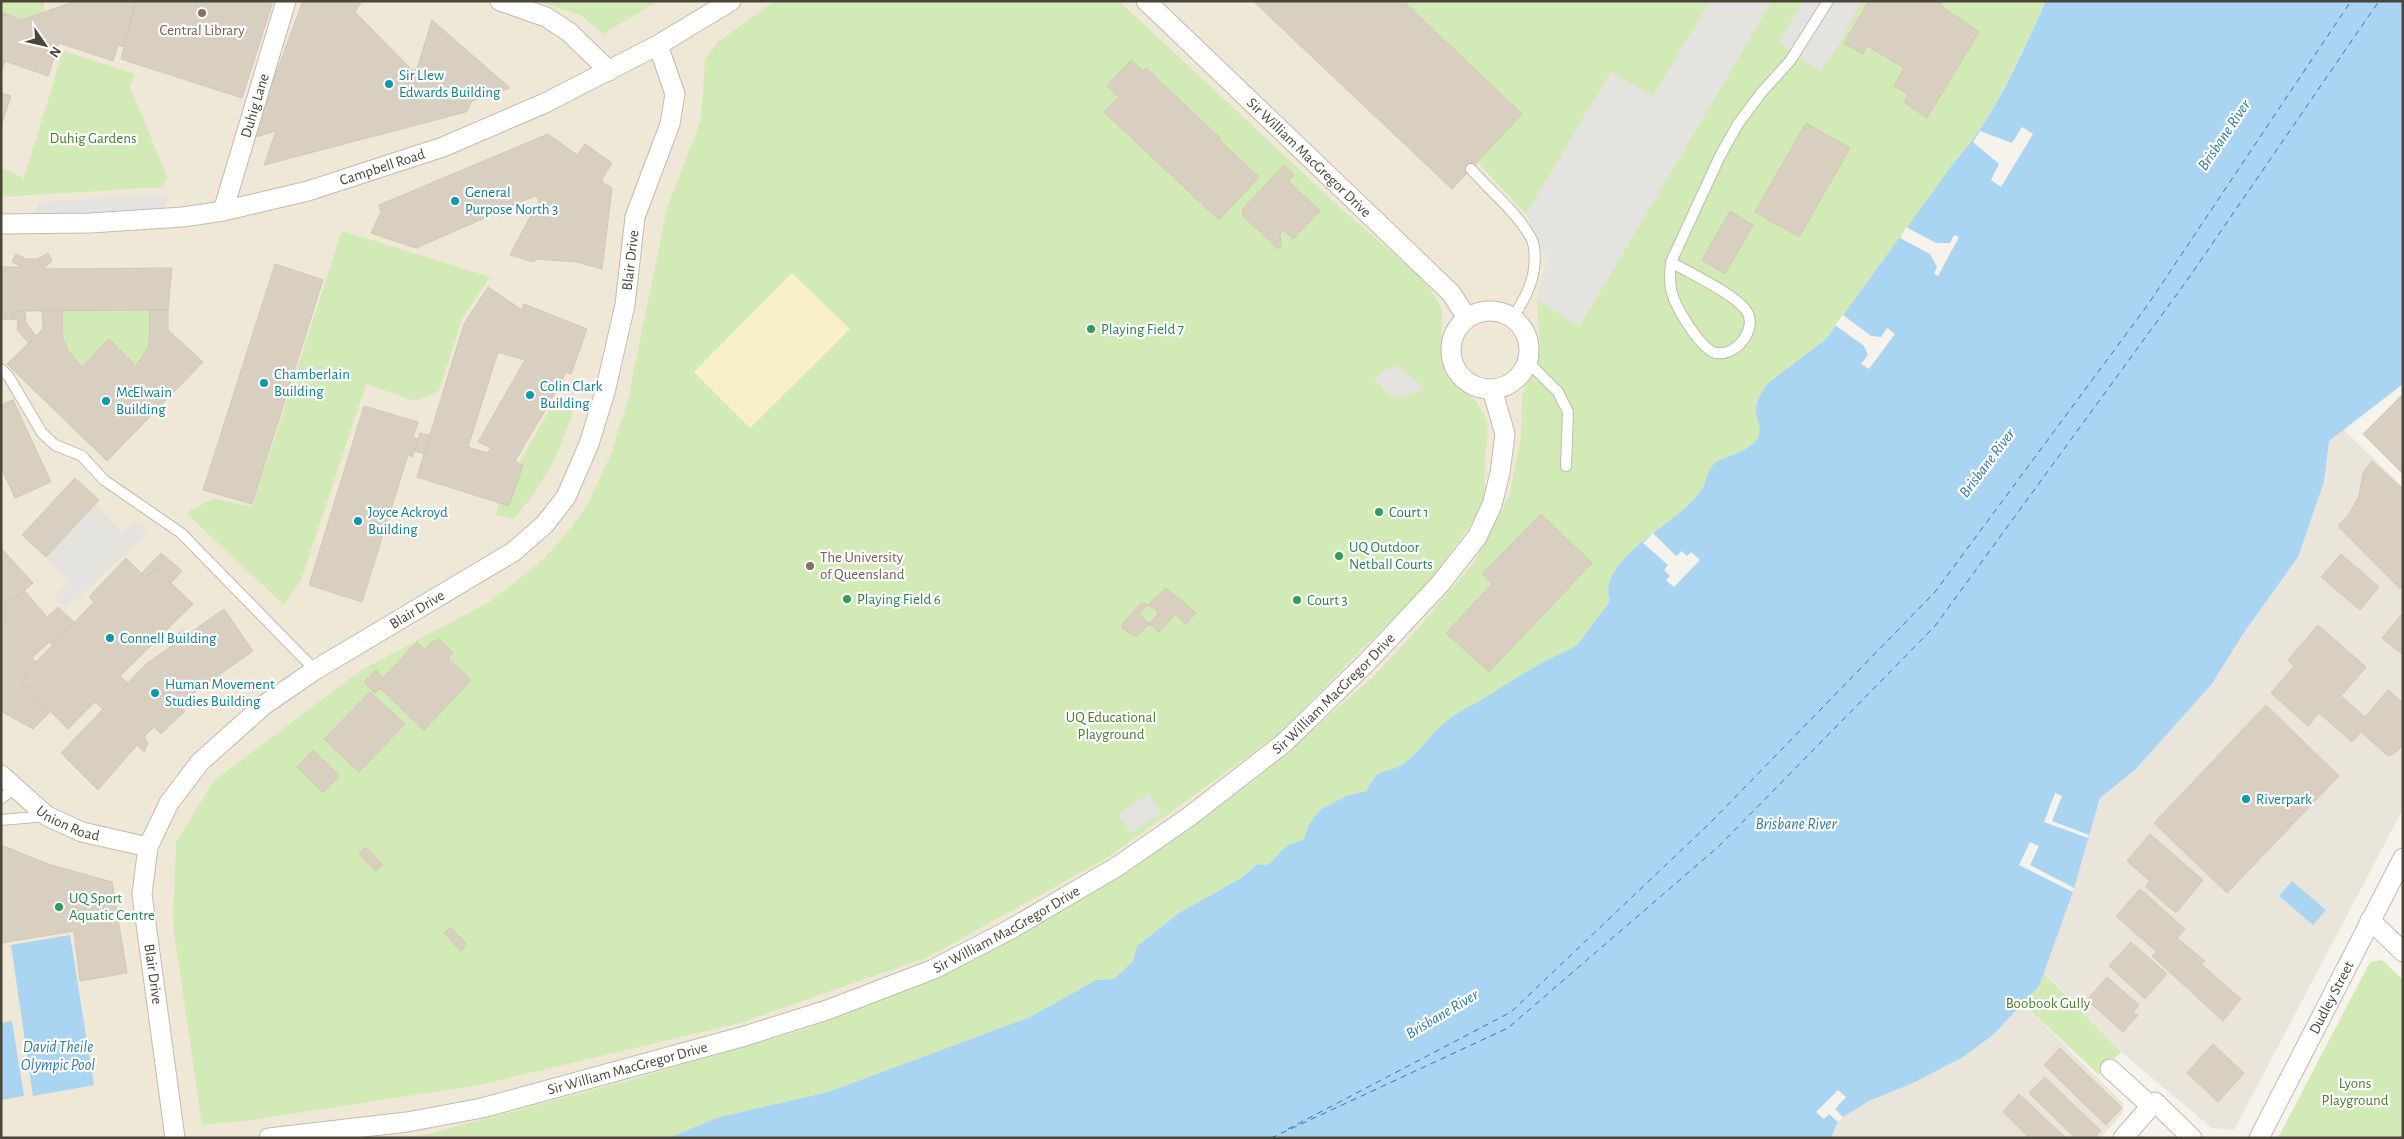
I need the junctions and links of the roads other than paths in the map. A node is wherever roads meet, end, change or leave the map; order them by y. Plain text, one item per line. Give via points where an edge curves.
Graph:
1 (286, 1) edge
2 (500, 1) edge
3 (732, 1) edge
4 (1146, 1) edge
5 (1828, 1) edge
6 (658, 45) junction
7 (610, 71) junction
8 (1470, 169) dead end
9 (223, 211) junction
10 (1, 224) edge
11 (1671, 262) junction
12 (1467, 318) junction
13 (1514, 318) junction
14 (1528, 362) junction
15 (1, 369) edge
16 (1492, 389) junction
17 (1566, 466) dead end
18 (315, 670) junction
19 (5, 787) edge
20 (47, 816) junction
21 (1, 820) edge
22 (148, 847) junction
23 (2403, 858) edge
24 (2370, 920) junction
25 (2403, 952) edge
26 (2110, 1069) dead end
27 (2151, 1106) junction
28 (176, 1138) edge
29 (269, 1138) edge
30 (2123, 1138) edge
31 (2192, 1138) edge
32 (2259, 1138) edge

1 - 9 street, Duhig Lane
2 - 7 street via 546,17 569,32
3 - 6 street, Campbell Road
4 - 12 street, Sir William MacGregor Drive via 1451,293
5 - 11 lane via 1790,61 1761,93 1729,140
6 - 7 street, Campbell Road
6 - 18 street, Blair Drive via 675,94 670,124 635,216 626,305 605,392 589,444 566,497 545,524 513,552
7 - 9 street, Campbell Road via 546,104 443,147 308,192
8 - 13 lane via 1532,239 1534,270
9 - 10 street, Campbell Road via 90,223
11 - 11 lane via 1738,301 1747,310 1750,321 1748,334 1738,346 1728,352 1717,353 1708,350 1700,341 1672,293
12 - 13 street via 1492,310
12 - 16 street via 1451,342 1454,366 1468,383
13 - 14 street via 1527,336
14 - 16 street via 1513,382
14 - 17 lane via 1558,392 1568,412
15 - 18 lane via 42,433 55,445 82,456 104,480 181,533
16 - 29 street, Sir William MacGregor Drive via 1505,434 1492,506 1477,537 1440,584 1356,674 1284,743 1190,816 1118,866 1011,929 934,969 827,1010 482,1108 407,1122
18 - 22 street, Blair Drive via 264,705 200,762 170,803
19 - 20 street, Union Road
20 - 21 lane
20 - 22 street, Union Road via 82,832
22 - 28 street, Blair Drive via 142,894
23 - 24 street, Dudley Street
24 - 25 street
24 - 32 street, Dudley Street
26 - 27 street
27 - 30 street
27 - 31 street via 2155,1102

